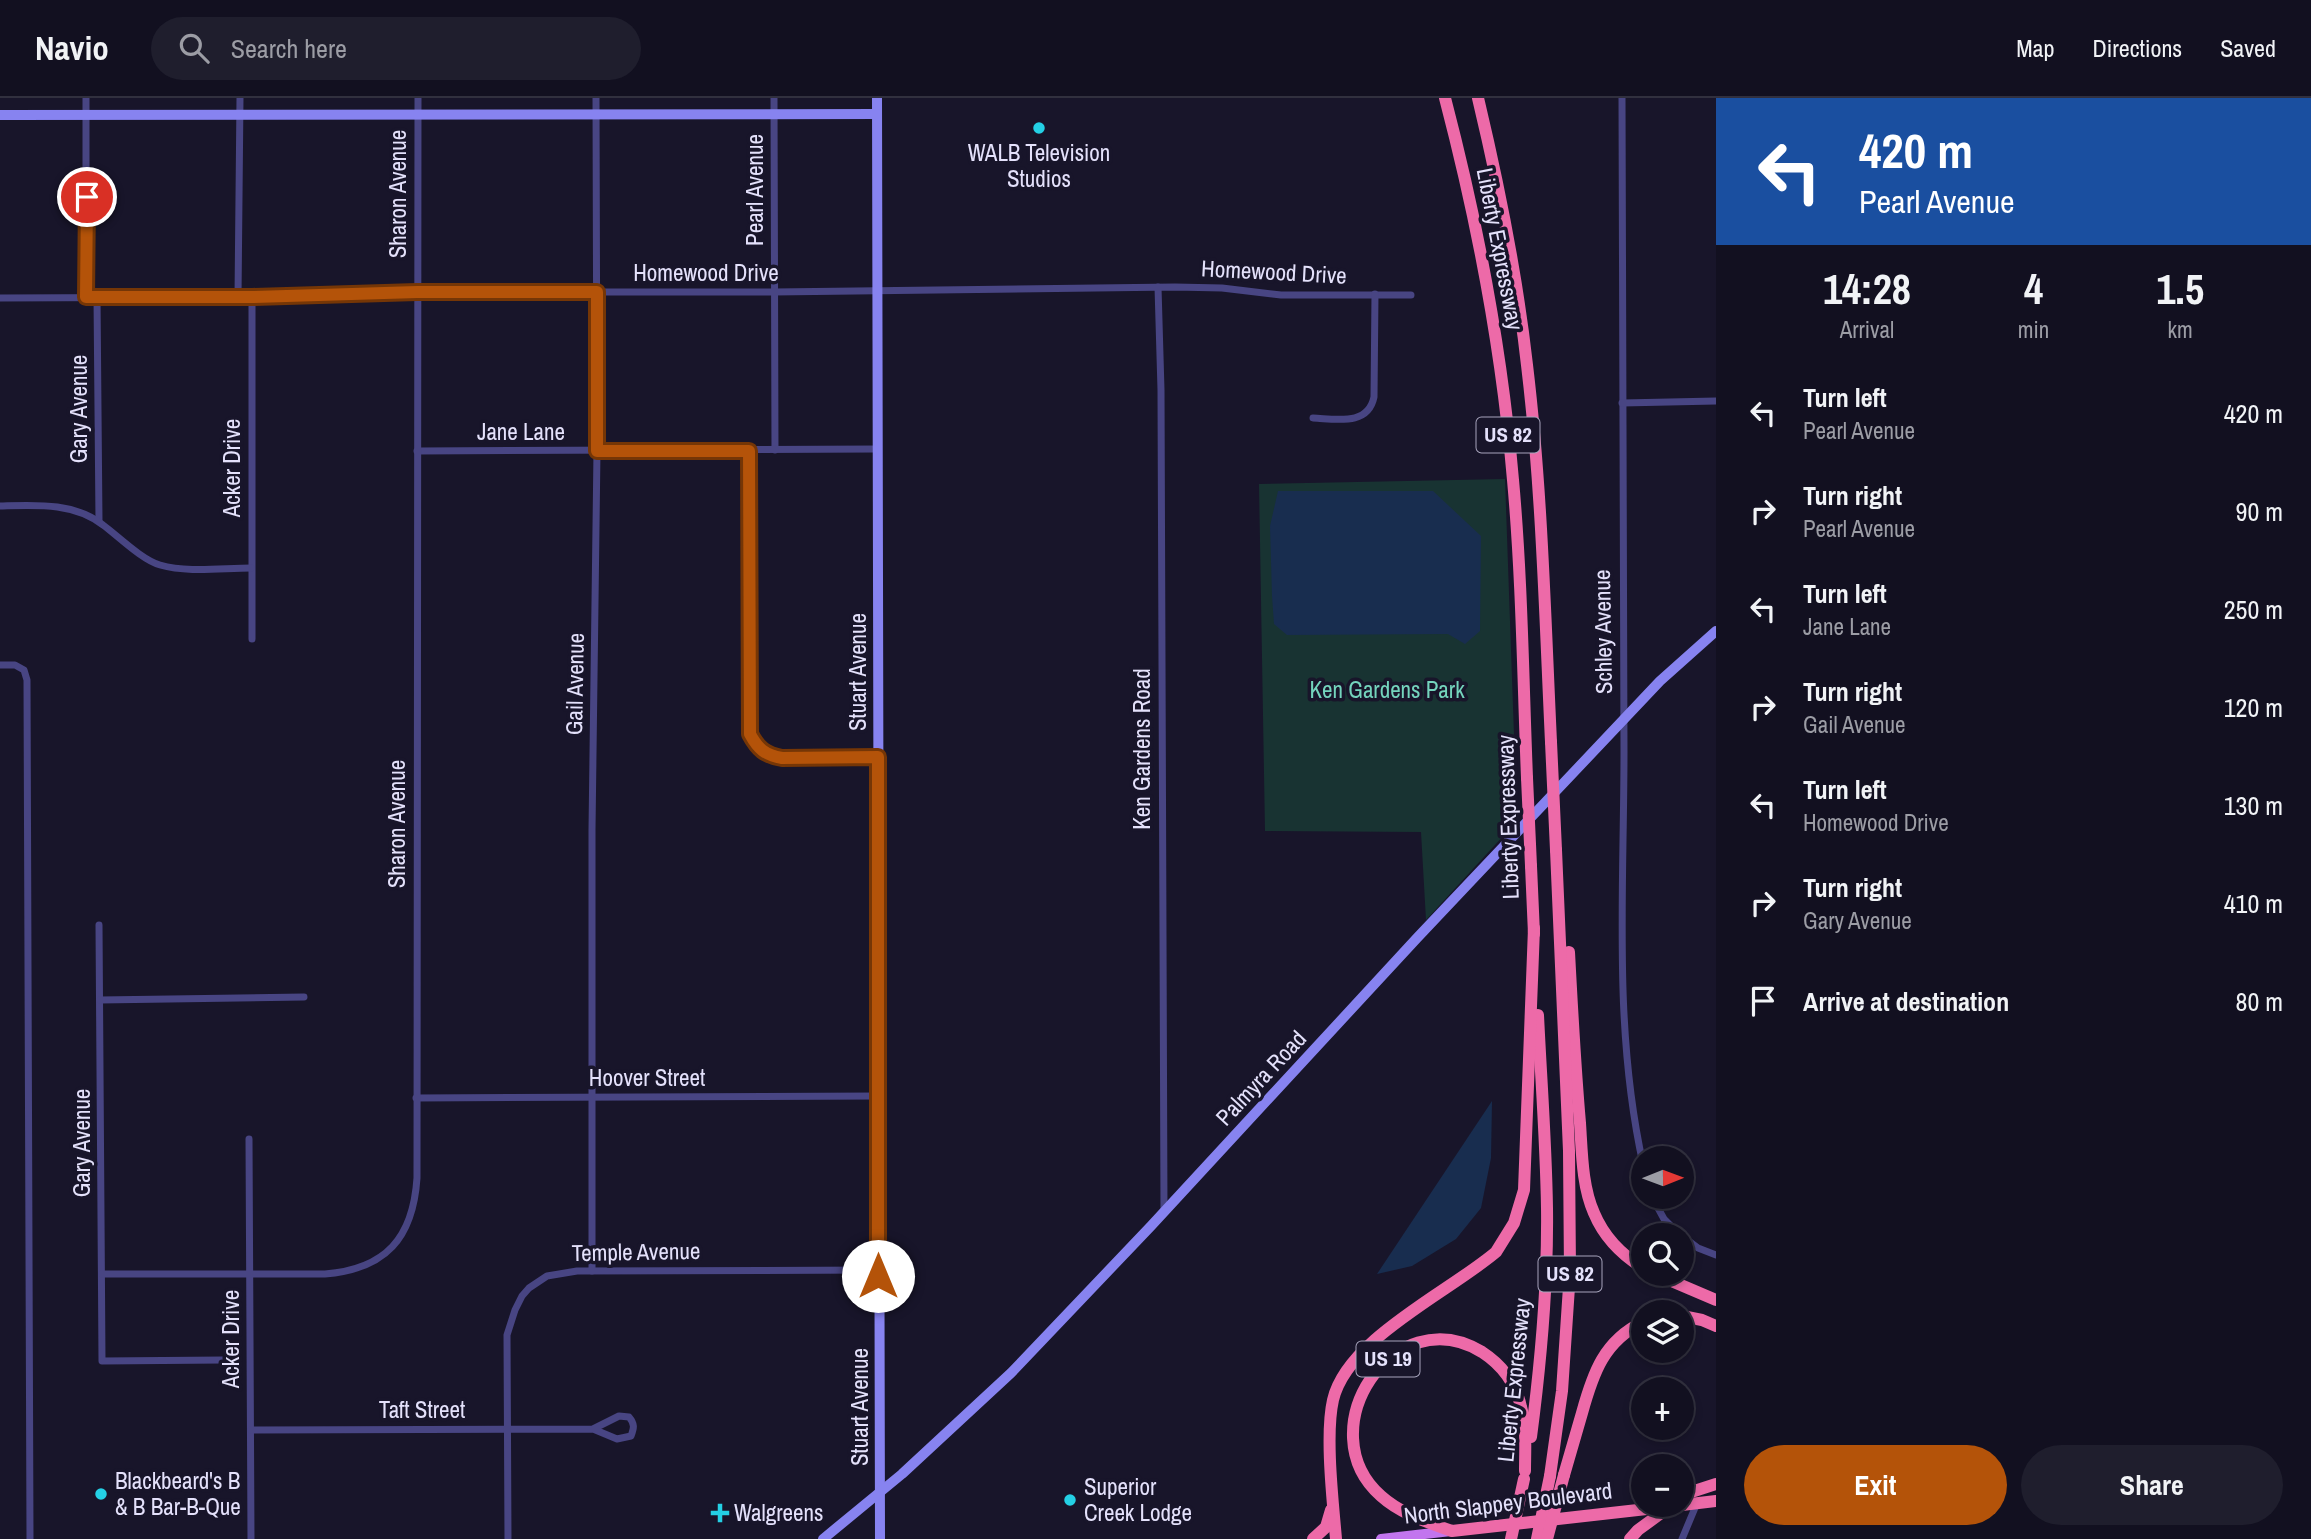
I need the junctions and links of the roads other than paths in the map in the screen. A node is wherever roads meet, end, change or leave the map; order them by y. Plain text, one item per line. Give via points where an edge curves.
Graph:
1 (86, 98) edge
2 (240, 98) edge
3 (418, 98) edge
4 (596, 98) edge
5 (774, 98) edge
6 (877, 98) edge
7 (1445, 98) edge
8 (1478, 98) edge
9 (1622, 98) edge
10 (596, 114) junction
11 (774, 114) junction
12 (877, 114) junction
13 (0, 115) edge
14 (86, 115) junction
15 (240, 115) junction
16 (418, 115) junction
17 (1158, 287) junction
18 (877, 291) junction
19 (417, 292) junction
20 (597, 292) junction
21 (774, 292) junction
22 (1375, 294) junction
23 (1411, 295) dead end
24 (86, 297) junction
25 (97, 297) junction
26 (238, 297) junction
27 (252, 297) junction
28 (0, 298) edge
29 (1716, 401) edge
30 (1622, 403) junction
31 (1313, 418) dead end
32 (877, 449) junction
33 (775, 450) junction
34 (417, 451) junction
35 (597, 451) junction
36 (749, 451) junction
37 (0, 506) edge
38 (99, 521) junction
39 (251, 568) junction
40 (1716, 631) edge
41 (252, 639) dead end
42 (0, 665) edge
43 (1624, 720) junction
44 (878, 757) junction
45 (99, 925) dead end
46 (304, 997) dead end
47 (100, 1000) junction
48 (1571, 1070) junction
49 (1535, 1080) junction
50 (877, 1096) junction
51 (416, 1098) junction
52 (593, 1098) junction
53 (249, 1139) dead end
54 (1640, 1146) edge
55 (1164, 1210) junction
56 (1694, 1245) edge
57 (1716, 1255) edge
58 (1631, 1260) edge
59 (878, 1270) junction
60 (592, 1271) junction
61 (103, 1274) junction
62 (249, 1274) junction
63 (1683, 1286) edge
64 (1716, 1300) edge
65 (1694, 1318) edge
66 (1716, 1326) edge
67 (1631, 1329) edge
68 (223, 1360) dead end
69 (507, 1429) junction
70 (593, 1429) junction
71 (251, 1430) junction
72 (1525, 1475) junction
73 (1557, 1476) junction
74 (1716, 1484) edge
75 (1694, 1491) edge
76 (880, 1492) junction
77 (1333, 1492) junction
78 (1716, 1501) edge
79 (1694, 1503) edge
80 (1697, 1503) junction
81 (1631, 1507) edge
82 (1631, 1510) edge
83 (1607, 1513) junction
84 (1653, 1517) edge
85 (1452, 1531) junction
86 (30, 1539) edge
87 (251, 1539) edge
88 (508, 1539) edge
89 (823, 1539) edge
90 (880, 1539) edge
91 (1313, 1539) edge
92 (1336, 1539) edge
93 (1381, 1539) edge
94 (1511, 1539) edge
95 (1537, 1539) edge
96 (1547, 1539) edge
97 (1630, 1539) edge
98 (1682, 1539) edge

1 - 14 street
2 - 15 street
3 - 16 street, Sharon Avenue
4 - 10 street, Gail Avenue
5 - 11 street, Pearl Avenue
6 - 12 street, Stuart Avenue
7 - 49 highway, Liberty Expressway / US 82, bridge via 1480,246 1505,404 1518,552 1534,928
8 - 48 highway, Liberty Expressway / US 82, bridge via 1505,221 1527,364
9 - 30 street, Schley Avenue
10 - 11 street
10 - 16 street
10 - 20 street, Gail Avenue
11 - 12 street
11 - 21 street, Pearl Avenue
12 - 18 street, Stuart Avenue
13 - 14 street
14 - 15 street
14 - 24 street
15 - 16 street
15 - 26 street
16 - 19 street, Sharon Avenue
17 - 18 street, Homewood Drive
17 - 22 street, Homewood Drive via 1281,295
17 - 55 street, Ken Gardens Road
18 - 21 street, Homewood Drive
18 - 32 street, Stuart Avenue
19 - 20 street, Homewood Drive
19 - 27 street, Homewood Drive
19 - 34 street, Sharon Avenue
20 - 21 street, Homewood Drive
20 - 35 street, Gail Avenue
21 - 33 street, Pearl Avenue
22 - 23 street, Homewood Drive
22 - 31 street via 1372,407 1359,417
24 - 25 street, Homewood Drive
24 - 28 street, Homewood Drive
25 - 26 street, Homewood Drive
25 - 38 street, Gary Avenue
26 - 27 street, Homewood Drive
27 - 39 street, Acker Drive
29 - 30 street
30 - 43 street, Schley Avenue
32 - 33 street, Jane Lane
32 - 44 street, Stuart Avenue
33 - 36 street, Jane Lane
34 - 35 street, Jane Lane
34 - 51 street, Sharon Avenue
35 - 36 street, Jane Lane
35 - 52 street, Gail Avenue
36 - 44 street via 750,734 769,756
37 - 38 street via 62,508
38 - 39 street via 158,565
39 - 41 street, Acker Drive
40 - 43 street, Palmyra Road
42 - 86 street via 15,665 24,670 27,680
43 - 54 street, Schley Avenue via 1621,994
43 - 55 street, Palmyra Road
44 - 50 street, Stuart Avenue
45 - 47 street, Gary Avenue
46 - 47 street
47 - 61 street, Gary Avenue
48 - 58 highway via 1589,1201 1611,1241
48 - 73 highway, Liberty Expressway / US 82 via 1570,1272
49 - 72 highway, Liberty Expressway / US 82 via 1547,1206 1546,1263 1540,1367
49 - 77 highway via 1524,1190 1514,1223 1496,1252 1378,1338 1346,1371 1331,1413
50 - 52 street, Hoover Street
50 - 59 street, Stuart Avenue
51 - 52 street, Hoover Street
51 - 62 street, Sharon Avenue via 414,1211 393,1245 372,1262 348,1272
52 - 60 street, Gail Avenue
53 - 62 street, Acker Drive
55 - 76 street, Palmyra Road via 1011,1373
56 - 57 street
59 - 60 street, Temple Avenue
59 - 76 street, Stuart Avenue
60 - 69 street, Temple Avenue via 555,1273 522,1296 507,1335
61 - 62 street, Sharon Avenue
61 - 68 street, Gary Avenue via 102,1361
62 - 71 street, Acker Drive
63 - 64 highway
65 - 66 highway
67 - 73 highway via 1618,1337 1600,1360
69 - 70 street, Taft Street
69 - 71 street, Taft Street
69 - 88 street, Temple Avenue
70 - 70 street, Taft Street via 617,1439 631,1436 634,1422 619,1416
71 - 87 street, Acker Drive
72 - 85 highway, US 19 via 1521,1404 1499,1365 1464,1344 1437,1339 1392,1355 1372,1375 1360,1397 1353,1434 1358,1460 1379,1494 1400,1510
72 - 94 highway, Liberty Expressway / US 19, bridge
73 - 95 highway, Liberty Expressway / US 82, bridge
73 - 96 highway, bridge
74 - 75 highway
76 - 89 street, Palmyra Road
76 - 90 street, Stuart Avenue
77 - 91 highway via 1329,1522
77 - 92 highway
78 - 80 highway, North Slappey Boulevard / US 19
79 - 80 highway, North Slappey Boulevard / US 19
80 - 98 street
81 - 83 highway
82 - 83 highway, North Slappey Boulevard / US 19
83 - 85 highway, North Slappey Boulevard / US 19
84 - 97 highway, US 19
85 - 93 main road, North Slappey Boulevard

